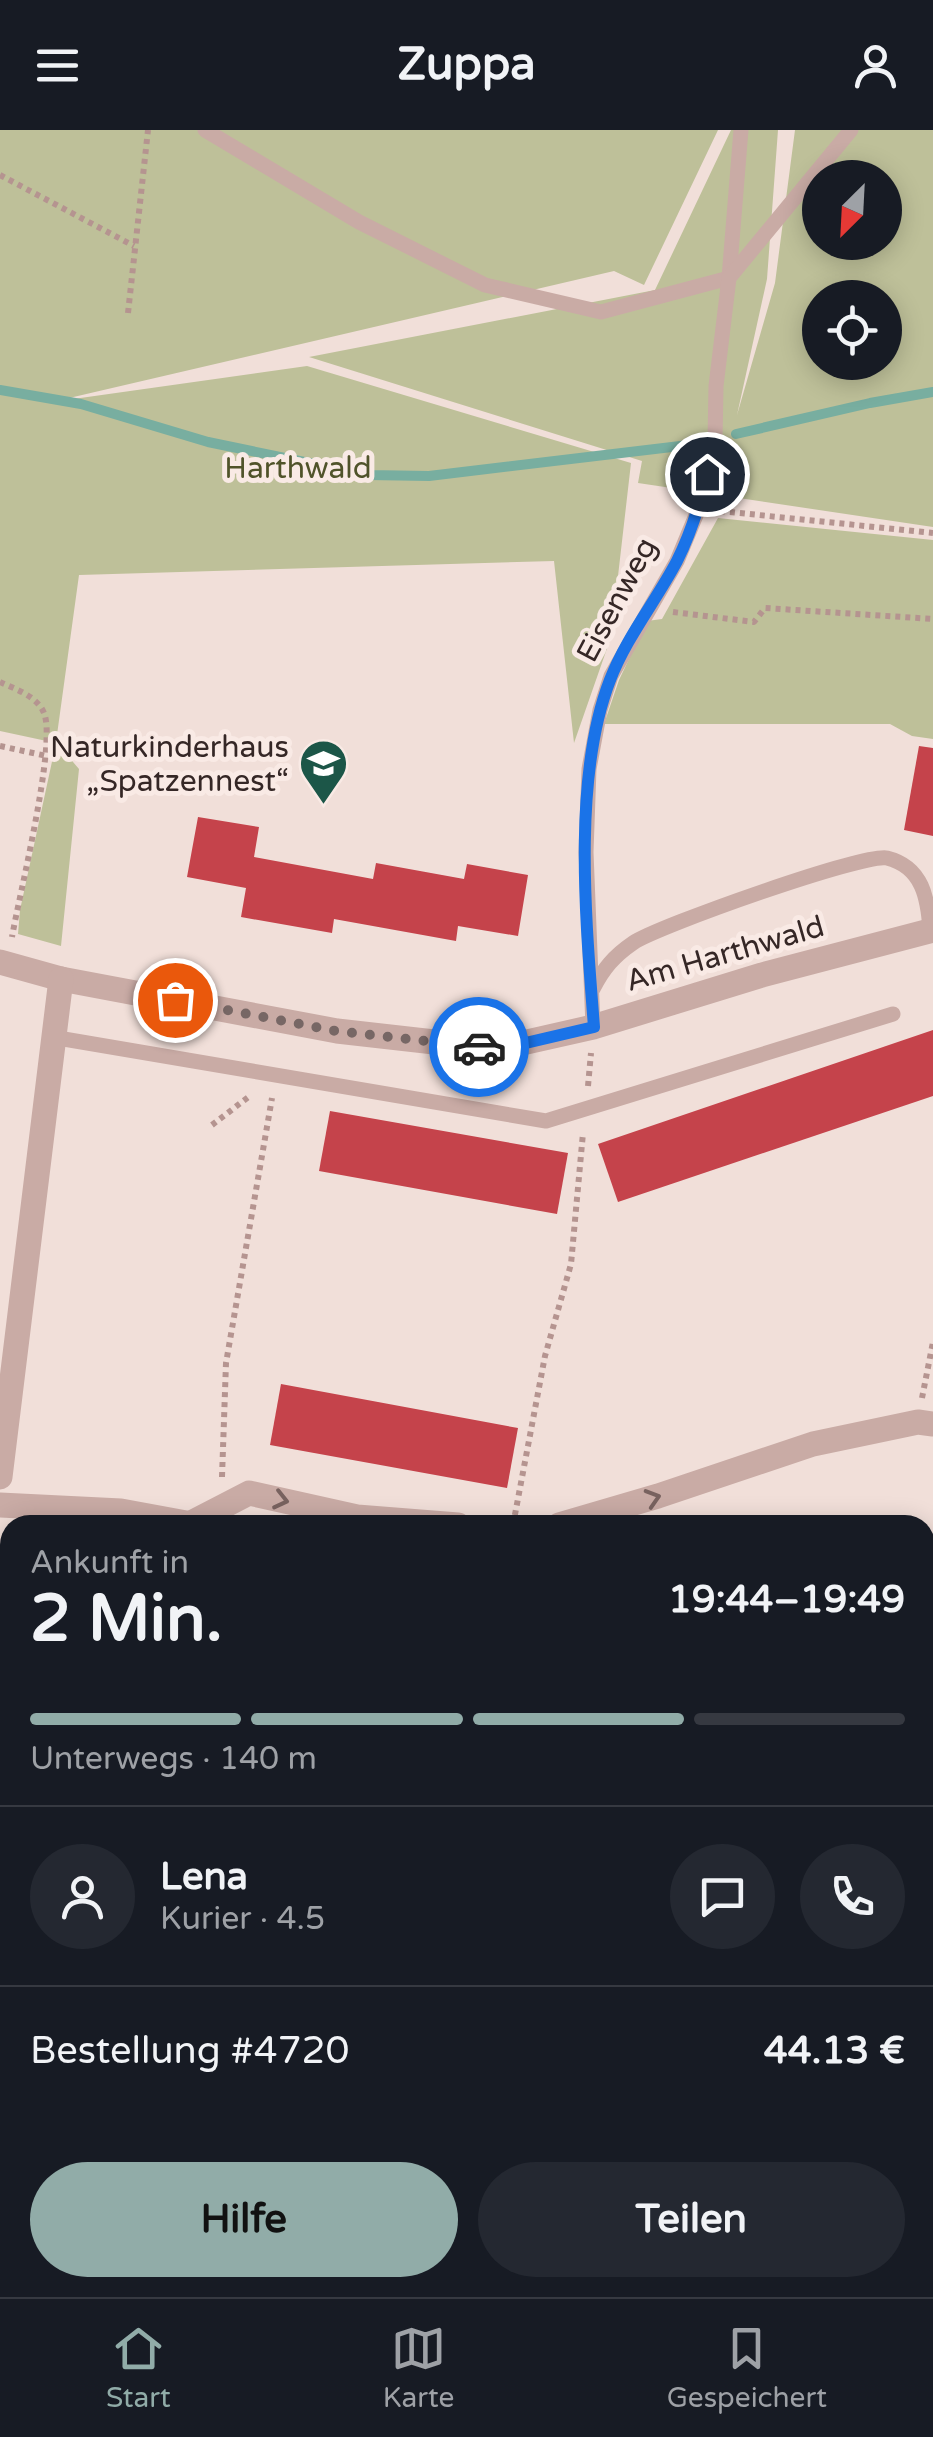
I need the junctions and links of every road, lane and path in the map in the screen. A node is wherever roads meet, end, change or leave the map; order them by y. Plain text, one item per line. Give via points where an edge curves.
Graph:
1 (148, 130) edge
2 (205, 130) edge
3 (741, 130) edge
4 (852, 130) edge
5 (0, 175) edge
6 (134, 246) junction
7 (730, 278) junction
8 (128, 312) dead end
9 (698, 508) junction
10 (933, 534) edge
11 (648, 610) junction
12 (933, 619) edge
13 (0, 682) edge
14 (0, 746) edge
15 (47, 756) junction
16 (931, 930) edge
17 (3, 963) edge
18 (61, 979) junction
19 (591, 992) junction
20 (893, 1014) dead end
21 (594, 1027) junction
22 (52, 1037) junction
23 (276, 1077) junction
24 (585, 1108) junction
25 (212, 1125) dead end
26 (933, 1342) edge
27 (926, 1423) edge
28 (0, 1476) edge
29 (0, 1506) edge
30 (221, 1508) junction
31 (143, 1515) edge
32 (209, 1515) edge
33 (348, 1515) edge
34 (515, 1515) edge
35 (593, 1515) edge

1 - 6 path
2 - 7 lane via 485,286 600,312
3 - 7 lane, Eisenweg
4 - 7 lane
5 - 6 path
6 - 8 path
7 - 9 lane, Eisenweg via 715,440
9 - 10 path
9 - 11 lane, Eisenweg
11 - 12 path via 754,622 765,608
11 - 19 lane, Eisenweg via 611,676 589,769
13 - 15 path via 30,696 44,714
14 - 15 path
15 - 17 path
16 - 19 lane via 928,896 911,869 884,857 838,866 635,941 605,966
16 - 21 street, Am Harthwald
17 - 18 street, Am Harthwald
18 - 21 street, Am Harthwald via 336,1031 496,1050
18 - 22 street
19 - 21 lane, Eisenweg
20 - 24 lane
21 - 24 path
22 - 23 lane
22 - 28 street
23 - 24 lane via 546,1121
23 - 25 path
23 - 30 path via 226,1363
24 - 34 path via 571,1264 545,1356
26 - 27 path
35 -> 27 street via 812,1444
29 - 31 street
30 - 32 street
30 -> 33 street via 249,1492

